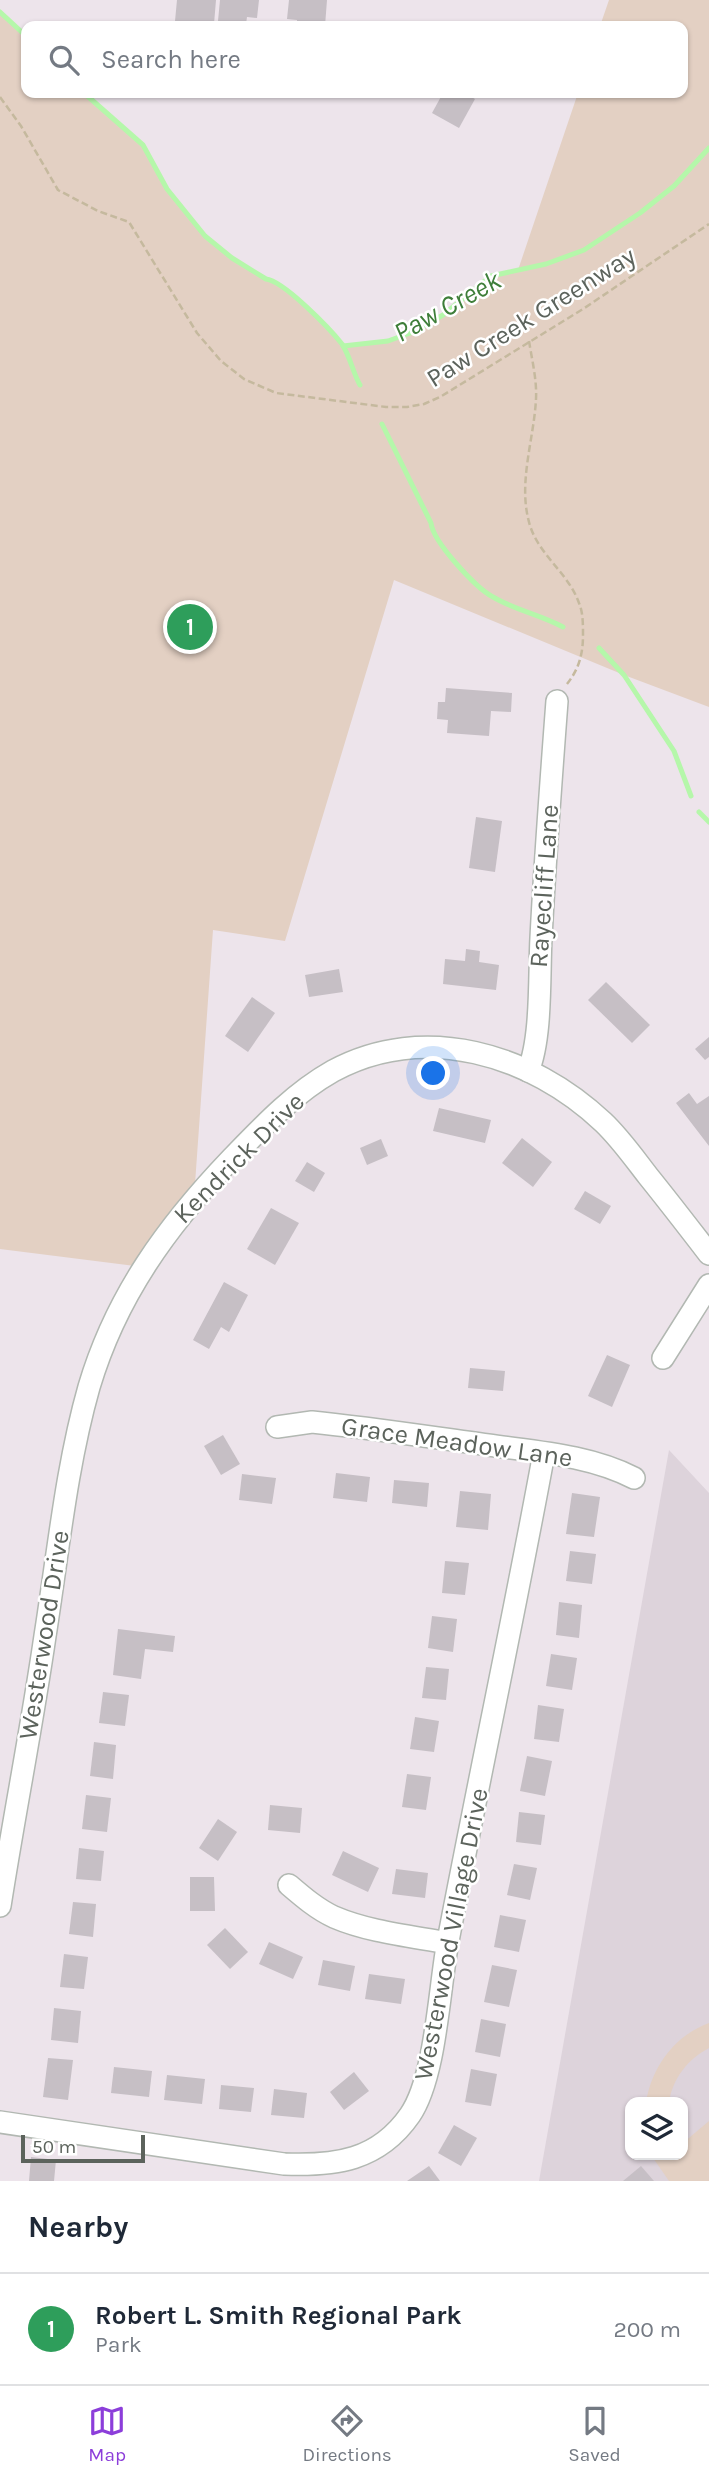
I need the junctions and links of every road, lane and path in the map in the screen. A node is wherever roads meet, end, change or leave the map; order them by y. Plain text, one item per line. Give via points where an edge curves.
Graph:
1 (0, 97) edge
2 (709, 224) edge
3 (529, 341) junction
4 (557, 701) joint
5 (528, 1071) junction
6 (709, 1254) edge
7 (709, 1285) edge
8 (663, 1358) dead end
9 (277, 1427) dead end
10 (76, 1447) joint
11 (544, 1453) junction
12 (634, 1478) dead end
13 (289, 1885) dead end
14 (0, 1906) edge
15 (448, 1943) junction
16 (0, 2122) edge

1 - 3 path, Paw Creek Greenway via 58,190 129,222 197,333 244,379 299,397 407,407 440,397
2 - 3 path, Paw Creek Greenway
3 - 4 path via 536,399 526,481 528,521 536,542 571,587 583,622 581,660
4 - 5 street, Rayecliff Lane via 536,1031
5 - 6 street, Kendrick Drive via 603,1122
5 - 10 street, Kendrick Drive via 483,1054 436,1046 398,1048 331,1072 292,1099 194,1198 143,1267 110,1331 90,1385
7 - 8 street
9 - 11 street, Grace Meadow Lane via 312,1422
10 - 14 street, Westerwood Drive
11 - 12 street, Grace Meadow Lane via 594,1462
11 - 15 street, Westerwood Village Drive
13 - 15 street via 310,1902 353,1924
15 - 16 street, Westerwood Village Drive via 419,2098 394,2133 352,2160 320,2166 284,2164

